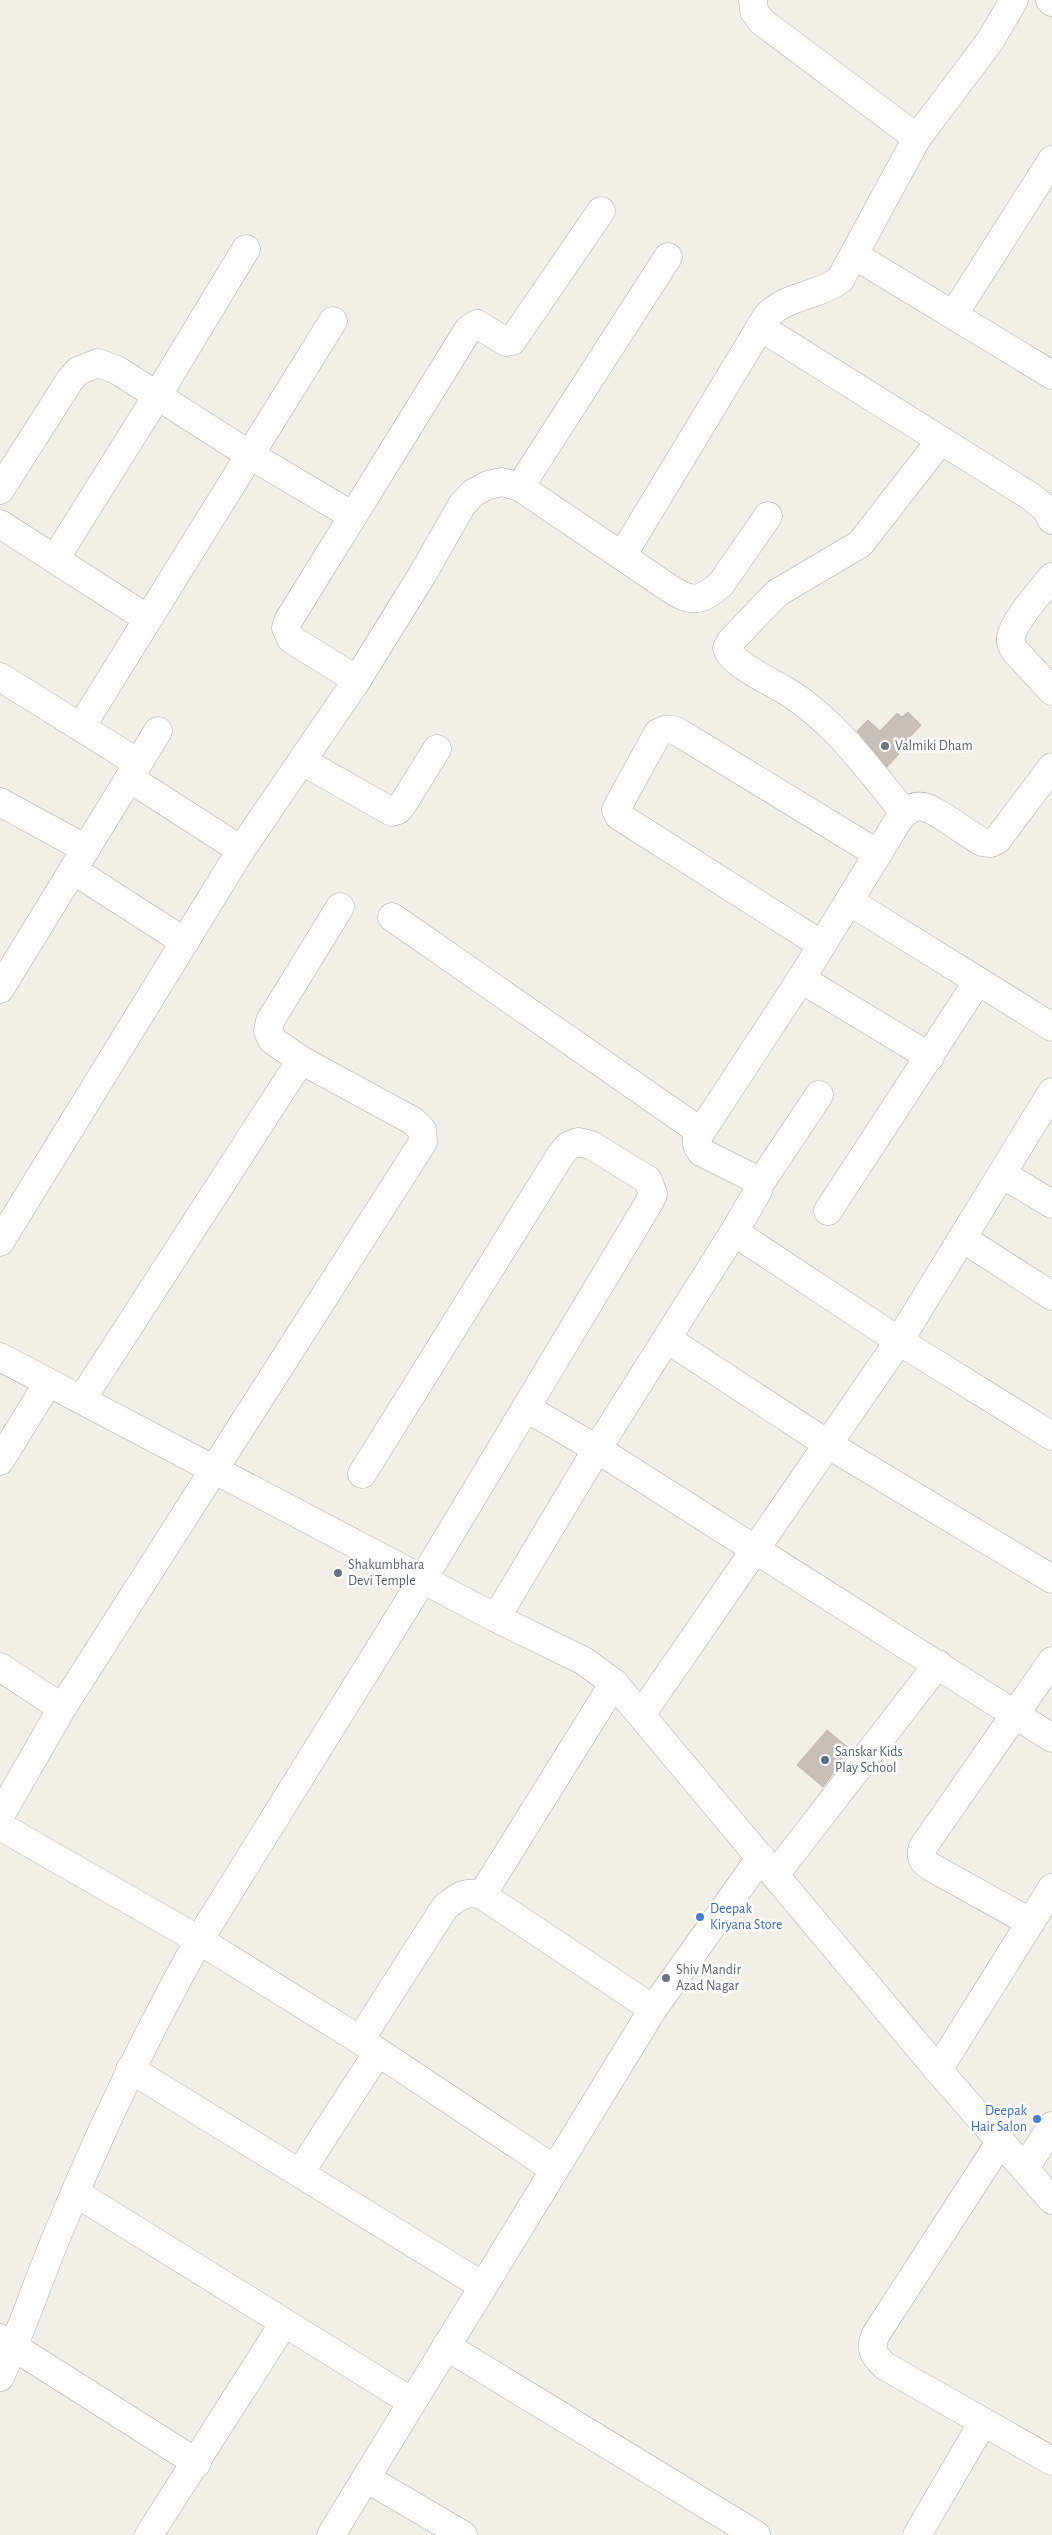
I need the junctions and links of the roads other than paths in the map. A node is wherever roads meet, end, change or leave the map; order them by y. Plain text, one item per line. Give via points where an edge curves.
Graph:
1 (753, 0) edge
2 (1014, 0) edge
3 (918, 138) junction
4 (1052, 160) edge
5 (601, 211) dead end
6 (246, 249) dead end
7 (854, 255) junction
8 (668, 257) dead end
9 (954, 314) junction
10 (333, 321) dead end
11 (760, 327) junction
12 (1051, 372) edge
13 (157, 396) junction
14 (941, 440) junction
15 (250, 455) junction
16 (520, 487) junction
17 (0, 490) edge
18 (353, 516) junction
19 (768, 516) dead end
20 (1052, 520) edge
21 (0, 524) edge
22 (622, 556) junction
23 (54, 559) junction
24 (1052, 576) edge
25 (148, 618) junction
26 (0, 676) edge
27 (358, 680) junction
28 (1052, 691) edge
29 (81, 727) junction
30 (158, 731) dead end
31 (437, 749) dead end
32 (302, 761) junction
33 (1052, 767) edge
34 (134, 771) junction
35 (0, 802) edge
36 (904, 812) junction
37 (241, 850) junction
38 (878, 854) junction
39 (79, 860) junction
40 (848, 902) junction
41 (340, 907) dead end
42 (392, 917) dead end
43 (185, 942) junction
44 (822, 945) junction
45 (801, 979) junction
46 (978, 981) junction
47 (0, 989) edge
48 (1052, 1026) edge
49 (930, 1057) junction
50 (301, 1060) junction
51 (1052, 1092) edge
52 (820, 1095) dead end
53 (701, 1132) junction
54 (1002, 1174) junction
55 (759, 1185) junction
56 (1052, 1204) edge
57 (828, 1211) dead end
58 (734, 1232) junction
59 (962, 1238) junction
60 (0, 1242) edge
61 (1052, 1296) edge
62 (667, 1339) junction
63 (899, 1341) junction
64 (0, 1356) edge
65 (48, 1383) junction
66 (82, 1399) junction
67 (526, 1408) junction
68 (1052, 1436) edge
69 (829, 1445) junction
70 (598, 1450) junction
71 (0, 1461) edge
72 (214, 1468) junction
73 (362, 1474) dead end
74 (756, 1550) junction
75 (1052, 1579) edge
76 (423, 1580) junction
77 (496, 1618) junction
78 (1052, 1660) edge
79 (938, 1664) junction
80 (0, 1667) edge
81 (614, 1683) junction
82 (62, 1708) junction
83 (1015, 1714) junction
84 (641, 1715) junction
85 (1052, 1738) edge
86 (0, 1816) edge
87 (0, 1826) edge
88 (768, 1866) junction
89 (1052, 1888) edge
90 (482, 1895) junction
91 (1030, 1922) junction
92 (199, 1940) junction
93 (653, 2009) junction
94 (369, 2046) junction
95 (130, 2069) junction
96 (938, 2070) junction
97 (1052, 2126) edge
98 (1001, 2141) junction
99 (1025, 2168) junction
100 (554, 2170) junction
101 (300, 2173) junction
102 (76, 2193) junction
103 (1052, 2200) edge
104 (483, 2286) junction
105 (284, 2323) junction
106 (7, 2343) edge
107 (446, 2346) junction
108 (0, 2377) edge
109 (412, 2402) junction
110 (983, 2422) junction
111 (1052, 2461) edge
112 (197, 2463) junction
113 (366, 2478) junction
114 (149, 2535) edge
115 (331, 2535) edge
116 (463, 2535) edge
117 (756, 2535) edge
118 (917, 2535) edge

1 - 3 street via 754,11 761,21
2 - 3 street via 990,42
3 - 7 street
4 - 9 street
5 - 18 street via 512,341 506,342 476,324 468,330
6 - 13 street
7 - 9 street
7 - 11 street via 840,280 830,287 777,306
8 - 16 street
9 - 12 street
10 - 15 street
11 - 14 street
11 - 22 street
13 - 15 street
13 - 17 street via 106,364 88,365 78,371
13 - 23 street
14 - 20 street via 1038,501
14 - 36 street via 860,544 777,593 727,648 737,662 792,694 818,714
15 - 18 street
15 - 25 street
16 - 22 street
16 - 27 street via 502,482 488,484 462,505
18 - 27 street via 286,628 291,639
19 - 22 street via 721,584 711,593 693,600 684,598
21 - 23 street
23 - 25 street
24 - 28 street via 1016,626 1011,645
25 - 29 street
26 - 29 street
27 - 32 street
29 - 34 street
30 - 34 street
31 - 32 street via 404,802 392,812
32 - 37 street
33 - 36 street via 998,840 990,843 982,842 924,807 913,807
34 - 37 street
34 - 39 street
35 - 39 street
36 - 38 street
37 - 43 street
38 - 40 street
38 - 44 street via 673,729 664,729 658,734 616,810 619,816
39 - 43 street
39 - 47 street
40 - 44 street
40 - 46 street
41 - 50 street via 270,1021 268,1031 272,1040
42 - 53 street
43 - 60 street
44 - 45 street
45 - 49 street
45 - 53 street
46 - 48 street
46 - 49 street
49 - 57 street
50 - 66 street
50 - 72 street via 413,1121 422,1130 423,1142
51 - 54 street
52 - 55 street
53 - 55 street via 697,1145 701,1152 756,1179
54 - 56 street
54 - 59 street
55 - 58 street
58 - 62 street
58 - 63 street
59 - 61 street
59 - 63 street
62 - 69 street
62 - 70 street
63 - 68 street
63 - 69 street
64 - 65 street
65 - 66 street
65 - 71 street
66 - 72 street
67 - 70 street
67 - 73 street via 653,1194 648,1180 591,1145 578,1142 568,1146 560,1156
67 - 76 street
69 - 74 street
69 - 75 street
70 - 74 street
70 - 77 street
72 - 76 street
72 - 82 street
74 - 79 street
74 - 84 street
76 - 77 street
76 - 92 street
77 - 81 street via 584,1661
78 - 83 street
79 - 83 street
79 - 88 street
80 - 82 street
81 - 84 street
81 - 90 street
82 - 86 street
83 - 85 street
83 - 91 street via 923,1847 921,1856 931,1867
84 - 88 street
87 - 92 street
88 - 93 street
88 - 96 street
89 - 91 street
90 - 93 street
90 - 94 street via 474,1892 462,1895 445,1907
91 - 96 street
92 - 94 street
92 - 95 street
93 - 100 street
94 - 100 street
94 - 101 street
95 - 101 street
95 - 102 street
96 - 98 street
97 - 99 street
98 - 99 street
98 - 110 street via 871,2343 876,2359
99 - 103 street
100 - 104 street
101 - 104 street
102 - 105 street
102 - 106 street
104 - 107 street
105 - 109 street
105 - 112 street
106 - 108 street
106 - 112 street
107 - 109 street
107 - 117 street
109 - 113 street
110 - 111 street
110 - 118 street
112 - 114 street
113 - 115 street
113 - 116 street

